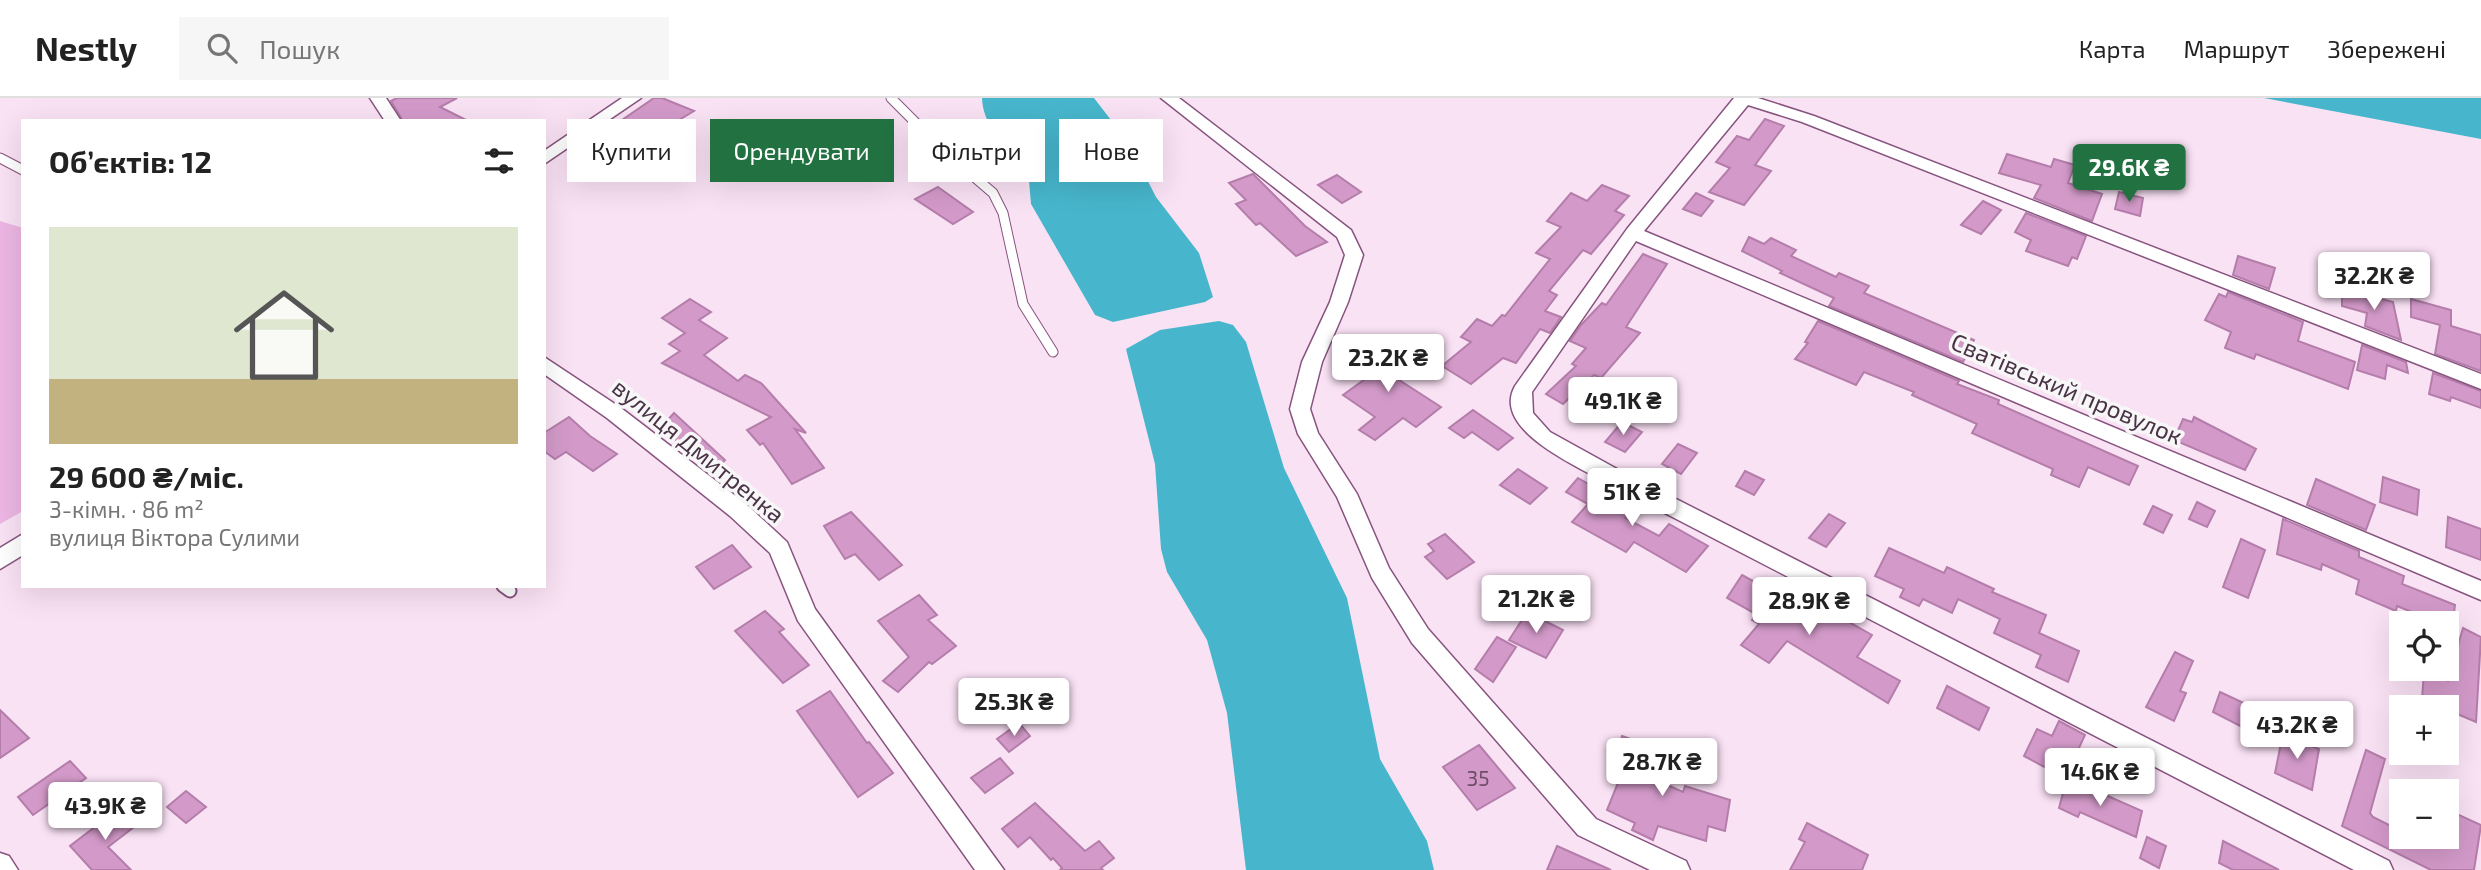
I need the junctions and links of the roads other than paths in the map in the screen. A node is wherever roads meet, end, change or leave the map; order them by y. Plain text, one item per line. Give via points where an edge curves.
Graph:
1 (378, 98) edge
2 (634, 98) edge
3 (891, 98) edge
4 (1169, 98) edge
5 (1744, 98) edge
6 (392, 119) edge
7 (0, 158) edge
8 (546, 158) edge
9 (21, 169) edge
10 (1633, 233) junction
11 (1054, 352) dead end
12 (546, 365) edge
13 (2481, 382) edge
14 (21, 544) edge
15 (0, 560) edge
16 (2481, 591) edge
17 (0, 865) edge
18 (5, 870) edge
19 (991, 870) edge
20 (1677, 870) edge
21 (2380, 870) edge

1 - 6 street
2 - 8 street
3 - 11 lane via 993,193 1003,213 1023,304
4 - 20 street via 1345,234 1354,255 1312,362 1300,409 1308,434 1346,494 1380,572 1420,636 1587,827
5 - 10 street
5 - 13 street
7 - 9 lane
10 - 16 street, Сватівський провулок
10 - 21 street via 1522,391 1523,415 1543,437
12 - 19 street, вулиця Дмитренка via 738,510 779,548 806,614
14 - 15 street
17 - 18 street

